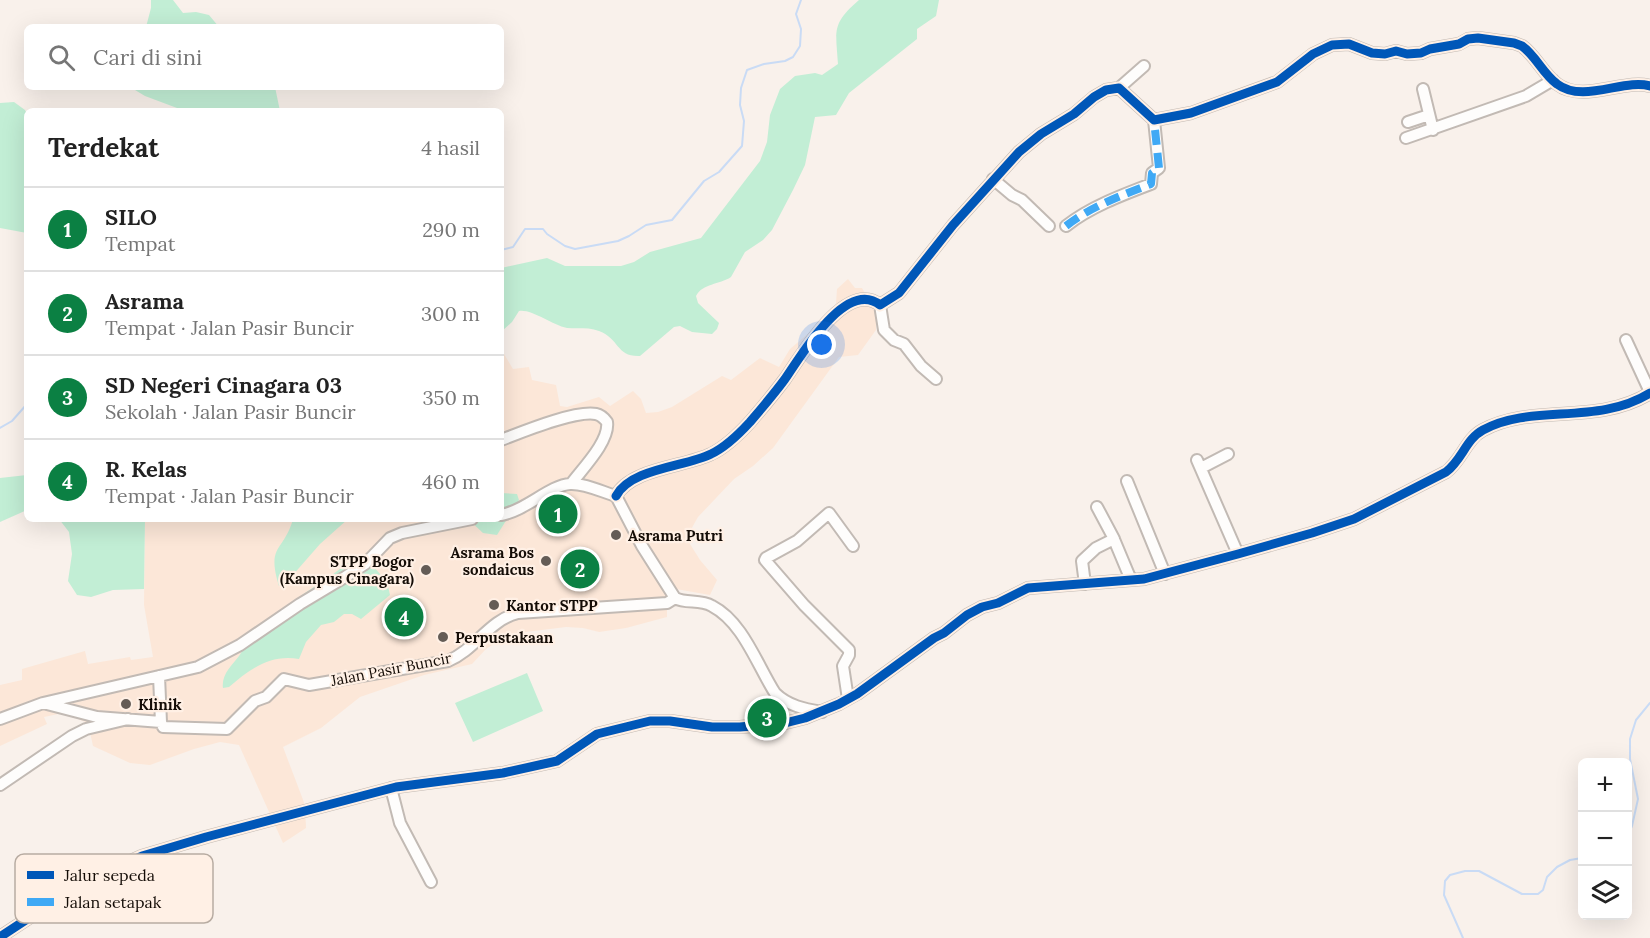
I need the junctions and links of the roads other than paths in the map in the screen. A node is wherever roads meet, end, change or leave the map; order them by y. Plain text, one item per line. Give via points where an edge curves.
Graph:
1 (1144, 66) dead end
2 (1553, 80) junction
3 (1650, 86) edge
4 (1119, 88) junction
5 (1423, 89) dead end
6 (1429, 115) junction
7 (1154, 120) junction
8 (1408, 123) dead end
9 (1433, 130) junction
10 (1406, 138) dead end
11 (993, 178) junction
12 (1049, 225) dead end
13 (1066, 226) dead end
14 (880, 304) junction
15 (1626, 340) dead end
16 (936, 379) dead end
17 (1650, 393) edge
18 (504, 439) edge
19 (1228, 454) dead end
20 (1127, 482) dead end
21 (571, 484) junction
22 (616, 496) junction
23 (1097, 507) dead end
24 (504, 514) edge
25 (457, 522) edge
26 (1114, 539) junction
27 (853, 546) dead end
28 (1238, 554) junction
29 (1165, 574) junction
30 (1131, 580) junction
31 (1085, 584) junction
32 (675, 598) junction
33 (159, 676) junction
34 (848, 699) junction
35 (43, 703) junction
36 (822, 712) junction
37 (0, 718) edge
38 (128, 719) junction
39 (160, 722) junction
40 (0, 785) edge
41 (392, 788) junction
42 (149, 854) edge
43 (431, 882) dead end
44 (21, 923) edge
45 (0, 937) edge

1 - 4 street
2 - 3 street via 1562,87 1586,91
2 - 7 street via 1530,52 1514,43 1468,39 1407,54 1372,53 1339,44 1317,52 1272,84 1191,113
2 - 9 street via 1526,96
4 - 7 street
4 - 11 street via 1094,97 1041,134
5 - 6 street
6 - 8 street
6 - 9 street
7 - 13 street via 1159,168 1152,173 1151,184 1113,199
9 - 10 street
11 - 12 street
11 - 14 street via 898,293
14 - 16 street via 884,330 904,344
14 - 22 street via 867,299 851,302 823,327 749,423 728,443 705,457 636,478
15 - 17 street
17 - 28 street via 1625,406 1522,418 1491,426 1474,436 1446,472 1354,519
18 - 21 street via 565,419 599,415 607,422 607,434
19 - 28 street via 1199,464
20 - 29 street
21 - 22 street
21 - 24 street
22 - 32 street
23 - 26 street
25 - 33 street via 390,538 365,564 240,645 198,667
26 - 30 street
26 - 31 street via 1082,561
27 - 34 street via 829,513 797,541 765,560 849,650 843,666
28 - 29 street
29 - 30 street
30 - 31 street
31 - 34 street via 1028,588 982,607
32 - 36 street, Jalan Pasir Buncir via 704,602 725,615 781,699
32 - 39 street, Jalan Pasir Buncir via 667,603 506,616 448,661 309,685 281,681 266,697 255,700 227,729 165,728
33 - 35 street
33 - 39 street
34 - 36 street
35 - 37 street
35 - 38 street via 76,713
36 - 41 street via 785,723 740,727 650,721 597,734 557,761 503,773
38 - 39 street
38 - 40 street via 72,736
41 - 42 street
41 - 43 street via 400,823
44 - 45 street

